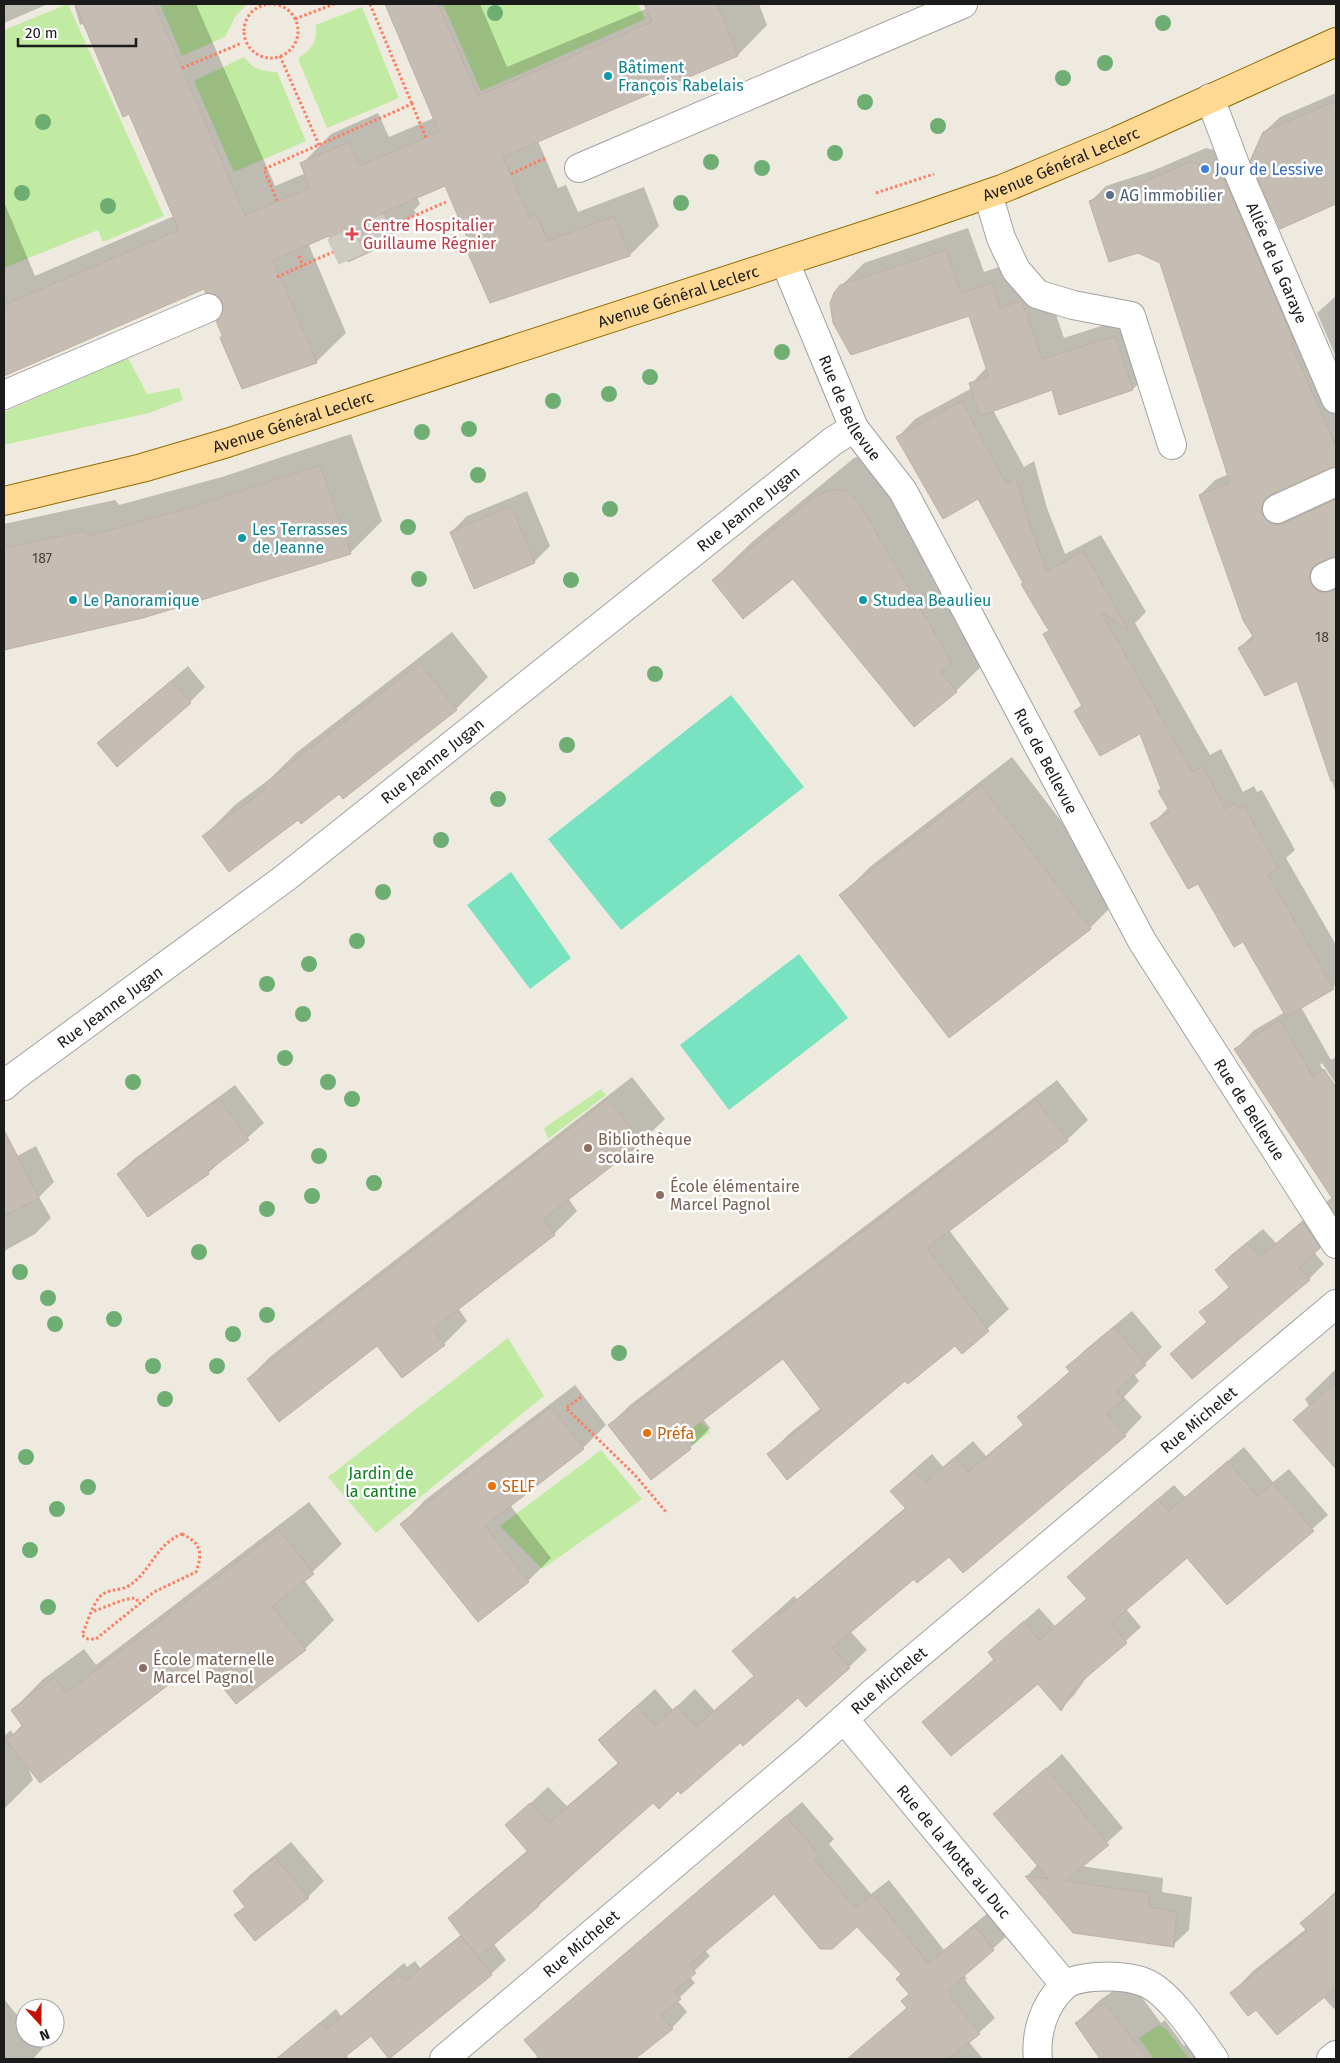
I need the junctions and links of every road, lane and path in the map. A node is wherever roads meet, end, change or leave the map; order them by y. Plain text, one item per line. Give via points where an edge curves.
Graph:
1 (263, 4) edge
2 (334, 4) edge
3 (370, 4) edge
4 (963, 4) edge
5 (935, 9) edge
6 (295, 19) junction
7 (1336, 42) edge
8 (242, 43) dead end
9 (280, 56) junction
10 (182, 68) dead end
11 (1210, 98) junction
12 (412, 104) junction
13 (426, 138) dead end
14 (319, 144) junction
15 (579, 168) dead end
16 (988, 194) junction
17 (277, 201) dead end
18 (446, 202) dead end
19 (389, 227) tunnel mouth
20 (333, 252) tunnel mouth
21 (299, 256) dead end
22 (785, 262) junction
23 (304, 266) junction
24 (277, 277) dead end
25 (208, 308) dead end
26 (4, 395) edge
27 (1336, 399) edge
28 (854, 428) junction
29 (1172, 445) dead end
30 (1336, 482) edge
31 (4, 502) edge
32 (1277, 509) dead end
33 (4, 1086) edge
34 (1336, 1244) edge
35 (1336, 1304) edge
36 (581, 1397) dead end
37 (666, 1512) dead end
38 (140, 1603) junction
39 (93, 1611) junction
40 (844, 1718) junction
41 (1065, 1985) junction
42 (1336, 2055) edge
43 (444, 2059) edge
44 (1038, 2059) edge
45 (1214, 2059) edge
46 (1331, 2059) edge

1 - 6 path via 279,4 292,12
1 - 9 path via 250,12 243,26 245,42 256,54 270,58
2 - 6 path
3 - 12 path
4 - 5 street
5 - 15 street
6 - 9 path via 298,26 296,42
7 - 11 main road, Avenue Général Leclerc
8 - 10 path
9 - 14 path
11 - 16 main road, Avenue Général Leclerc via 1117,141
11 - 27 street, Allée de la Garaye via 1236,167
12 - 13 path
12 - 14 path
14 - 17 path via 264,169
16 - 22 main road, Avenue Général Leclerc
16 - 29 street via 1001,238 1016,270 1037,294 1073,305 1131,316
18 - 19 path
20 - 23 path
21 - 23 path
22 - 28 street, Rue de Bellevue
22 - 31 main road, Avenue Général Leclerc via 226,443 142,468
23 - 24 path
25 - 26 street
28 - 33 street, Rue Jeanne Jugan via 833,441 285,878
28 - 34 street, Rue de Bellevue via 903,490 1142,941
30 - 32 street
35 - 40 street, Rue Michelet
36 - 37 path via 566,1408 635,1475
38 - 39 path via 135,1598 128,1598
38 - 39 path via 96,1639 88,1639 82,1635
38 - 39 path via 154,1592 196,1572 200,1561 199,1549 193,1539 182,1534 170,1539 139,1577 128,1586 106,1592 96,1602
40 - 41 street, Rue de la Motte au Duc
40 - 43 street, Rue Michelet
41 - 44 street via 1051,2002 1040,2026 1036,2046
41 - 45 street via 1090,1977 1121,1977 1147,1983 1170,2001
42 - 46 street

